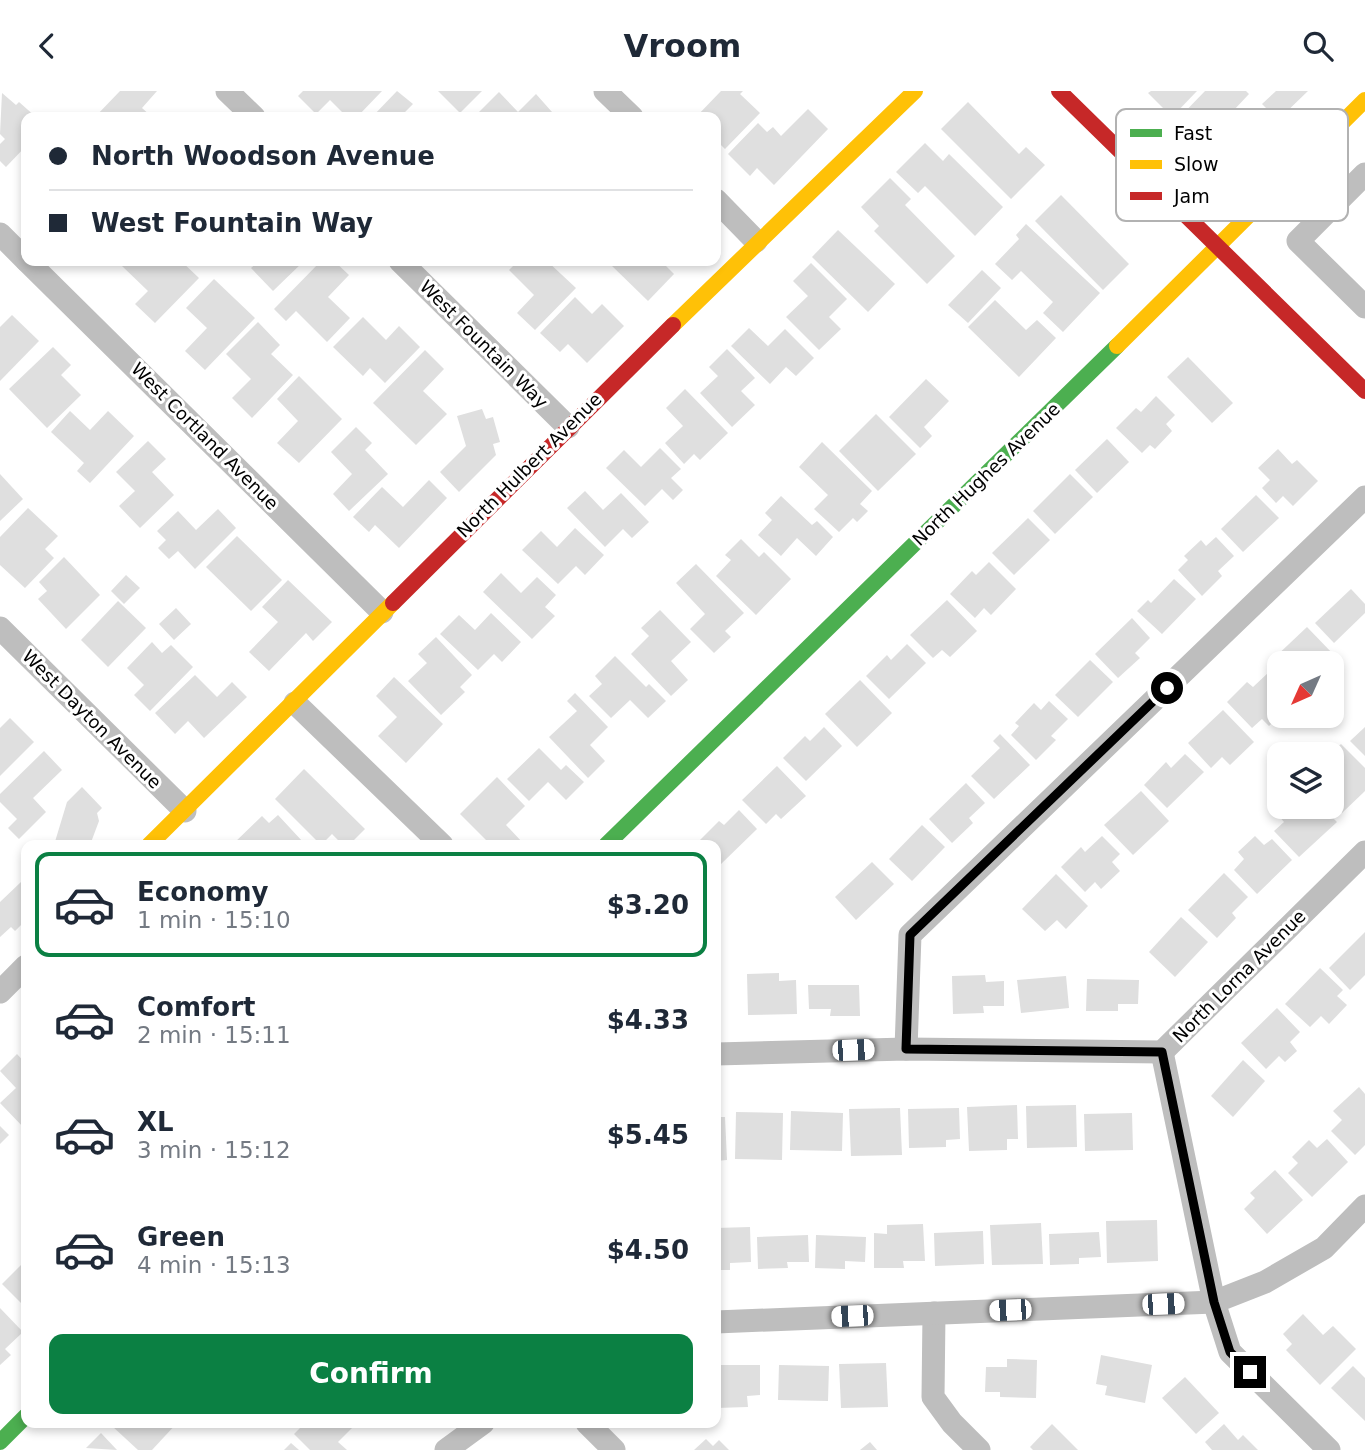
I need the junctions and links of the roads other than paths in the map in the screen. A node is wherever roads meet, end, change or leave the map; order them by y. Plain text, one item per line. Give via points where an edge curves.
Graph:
1 (228, 91) edge
2 (605, 91) edge
3 (915, 91) edge
4 (1059, 91) edge
5 (1365, 100) edge
6 (249, 112) edge
7 (627, 112) edge
8 (1348, 117) edge
9 (1116, 146) edge
10 (1365, 174) edge
11 (1348, 191) edge
12 (721, 205) edge
13 (1194, 221) edge
14 (1245, 221) edge
15 (1318, 221) edge
16 (0, 234) edge
17 (756, 240) junction
18 (1220, 246) junction
19 (21, 254) edge
20 (33, 266) edge
21 (405, 266) edge
22 (1365, 307) edge
23 (1365, 391) edge
24 (568, 426) junction
25 (1365, 497) edge
26 (382, 612) junction
27 (0, 628) edge
28 (295, 703) junction
29 (185, 811) junction
30 (154, 840) edge
31 (437, 840) edge
32 (611, 840) edge
33 (1365, 852) edge
34 (21, 971) edge
35 (0, 992) edge
36 (906, 1049) junction
37 (1162, 1052) junction
38 (721, 1053) edge
39 (1365, 1206) edge
40 (1214, 1302) junction
41 (934, 1313) junction
42 (721, 1322) edge
43 (21, 1421) edge
44 (476, 1428) edge
45 (592, 1428) edge
46 (0, 1441) edge
47 (446, 1450) edge
48 (614, 1450) edge
49 (979, 1450) edge
50 (1329, 1450) edge

1 - 6 street
2 - 7 street
3 - 17 street, North Hulbert Avenue
4 - 9 street
5 - 8 street, North Hughes Avenue
10 - 11 street
12 - 17 street
13 - 18 street
14 - 18 street, North Hughes Avenue
15 - 22 street via 1298,241
16 - 19 street, West Cortland Avenue
17 - 24 street, North Hulbert Avenue
18 - 23 street
18 - 32 street, North Hughes Avenue
20 - 26 street, West Cortland Avenue
21 - 24 street, West Fountain Way
24 - 26 street, North Hulbert Avenue
25 - 36 street via 910,935
26 - 28 street, North Hulbert Avenue
27 - 29 street, West Dayton Avenue
28 - 29 street, North Hulbert Avenue
28 - 31 street
29 - 30 street, North Hulbert Avenue
33 - 37 street, North Lorna Avenue
34 - 35 street
36 - 37 street, North Lorna Avenue
36 - 38 street, North Lorna Avenue
37 - 40 street
39 - 40 street via 1324,1248 1265,1282
40 - 41 street
40 - 50 street via 1230,1352
41 - 42 street
41 - 49 street via 933,1397
43 - 46 street
44 - 47 street
45 - 48 street

